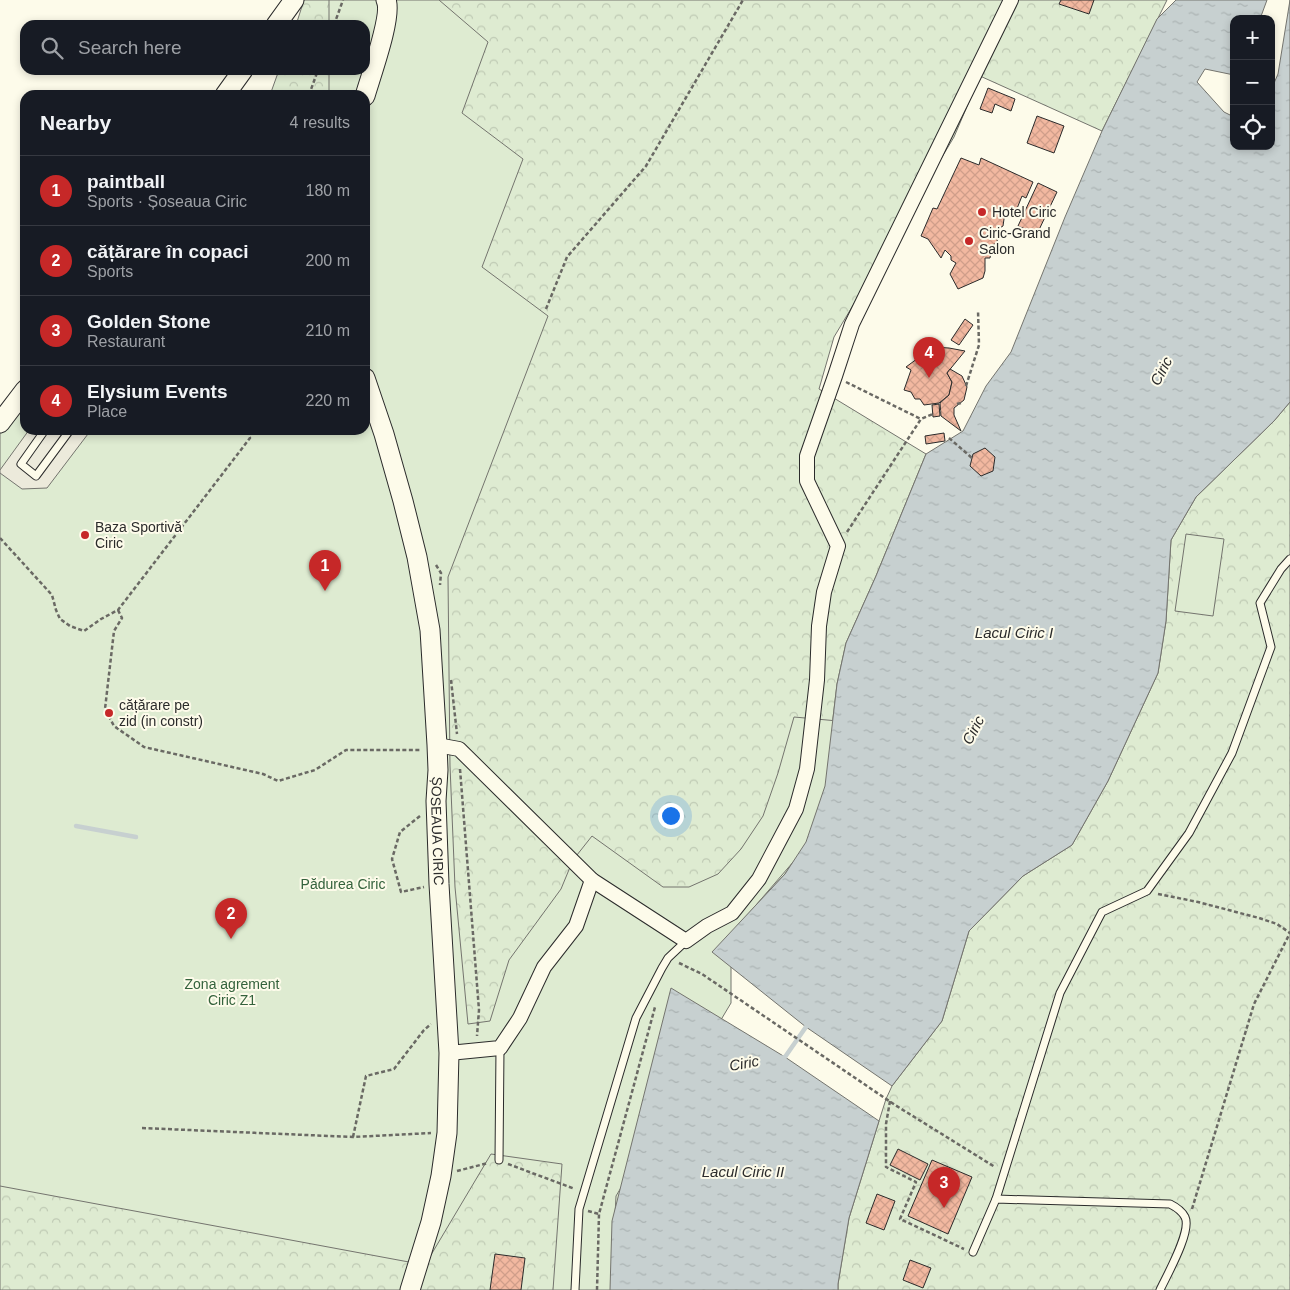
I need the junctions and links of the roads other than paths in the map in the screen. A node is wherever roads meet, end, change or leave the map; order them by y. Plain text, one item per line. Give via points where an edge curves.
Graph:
1 (294, 0) edge
2 (386, 0) edge
3 (1011, 0) edge
4 (280, 20) edge
5 (240, 75) edge
6 (229, 90) edge
7 (367, 90) edge
8 (370, 393) edge
9 (20, 397) edge
10 (0, 423) edge
11 (42, 435) edge
12 (66, 435) edge
13 (1290, 559) edge
14 (429, 747) junction
15 (592, 880) junction
16 (686, 941) junction
17 (500, 1048) junction
18 (449, 1053) junction
19 (499, 1160) road end
20 (996, 1199) junction
21 (973, 1252) dead end
22 (410, 1290) edge
23 (575, 1290) edge
24 (1160, 1290) edge

1 - 4 main road
2 - 7 main road via 386,23
3 - 16 street via 852,324 807,456 807,481 838,546 819,626 817,680 807,769 796,809 759,879 732,914
5 - 6 main road
8 - 14 main road, ȘOSEAUA CIRIC via 404,501 430,630
9 - 10 main road
11 - 12 lane via 21,464 36,476
13 - 20 lane via 1260,603 1271,648 1232,753 1189,833 1147,891 1102,912 1060,993
14 - 15 street via 459,749
14 - 18 main road, ȘOSEAUA CIRIC via 438,770 439,884
15 - 16 street
15 - 17 street via 576,926 544,967 520,1018
16 - 23 lane via 668,958 636,1018 579,1209
17 - 18 street
17 - 19 lane
18 - 22 main road, ȘOSEAUA CIRIC via 447,1133 442,1176 432,1222
20 - 21 lane
20 - 24 lane via 1170,1204 1185,1217 1188,1226

